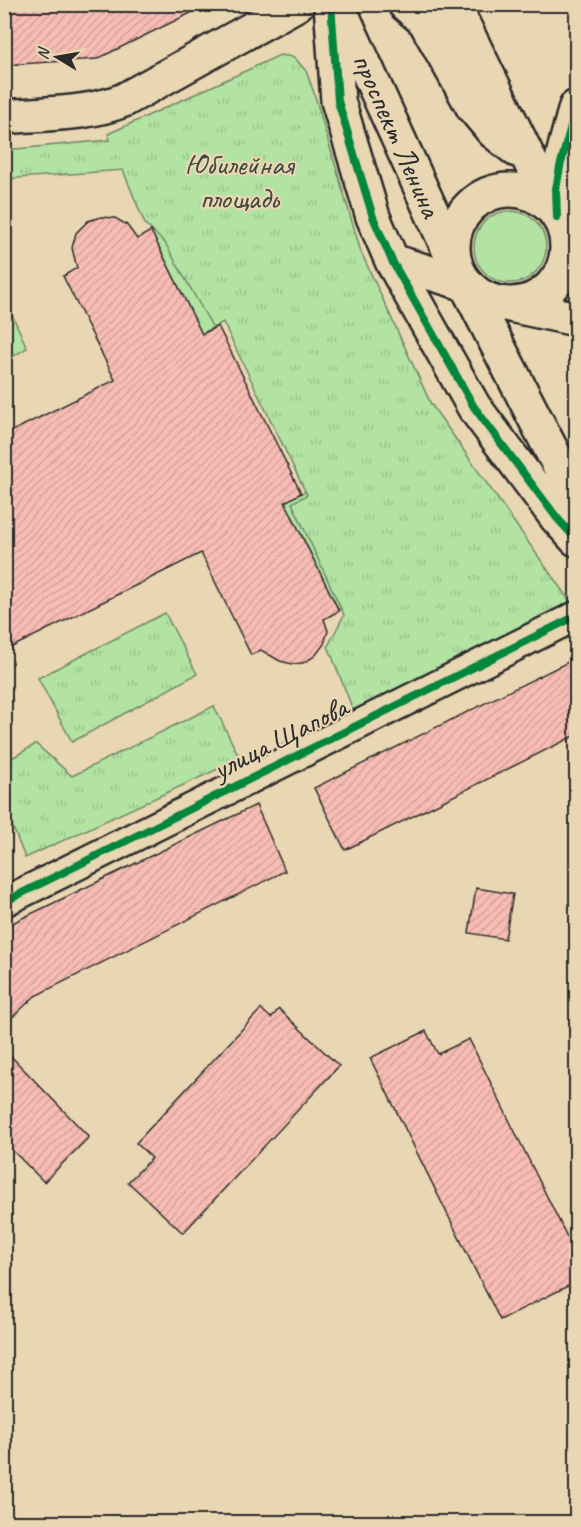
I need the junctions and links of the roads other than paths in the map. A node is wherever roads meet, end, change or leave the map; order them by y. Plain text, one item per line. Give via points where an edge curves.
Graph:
1 (297, 4) edge
2 (331, 4) edge
3 (338, 4) edge
4 (405, 4) edge
5 (453, 4) edge
6 (576, 108) edge
7 (4, 117) edge
8 (533, 167) junction
9 (569, 234) edge
10 (392, 261) junction
11 (461, 275) junction
12 (506, 304) junction
13 (576, 319) edge
14 (576, 498) edge
15 (576, 539) edge
16 (576, 616) edge
17 (4, 902) edge

1 - 7 main road via 108,106
2 - 10 main road via 338,101
3 - 11 main road, проспект Ленина
4 - 8 main road via 425,21 473,107
5 - 8 main road
6 - 9 main road via 556,189
8 - 9 main road
9 - 11 main road via 546,203 531,194 495,192 478,200 456,229 453,248
9 - 12 main road via 563,268 554,284 540,296
10 - 11 main road
10 - 15 main road via 474,406
11 - 12 main road via 475,292
11 - 14 main road, проспект Ленина
12 - 13 main road
16 - 17 street, улица Щапова

